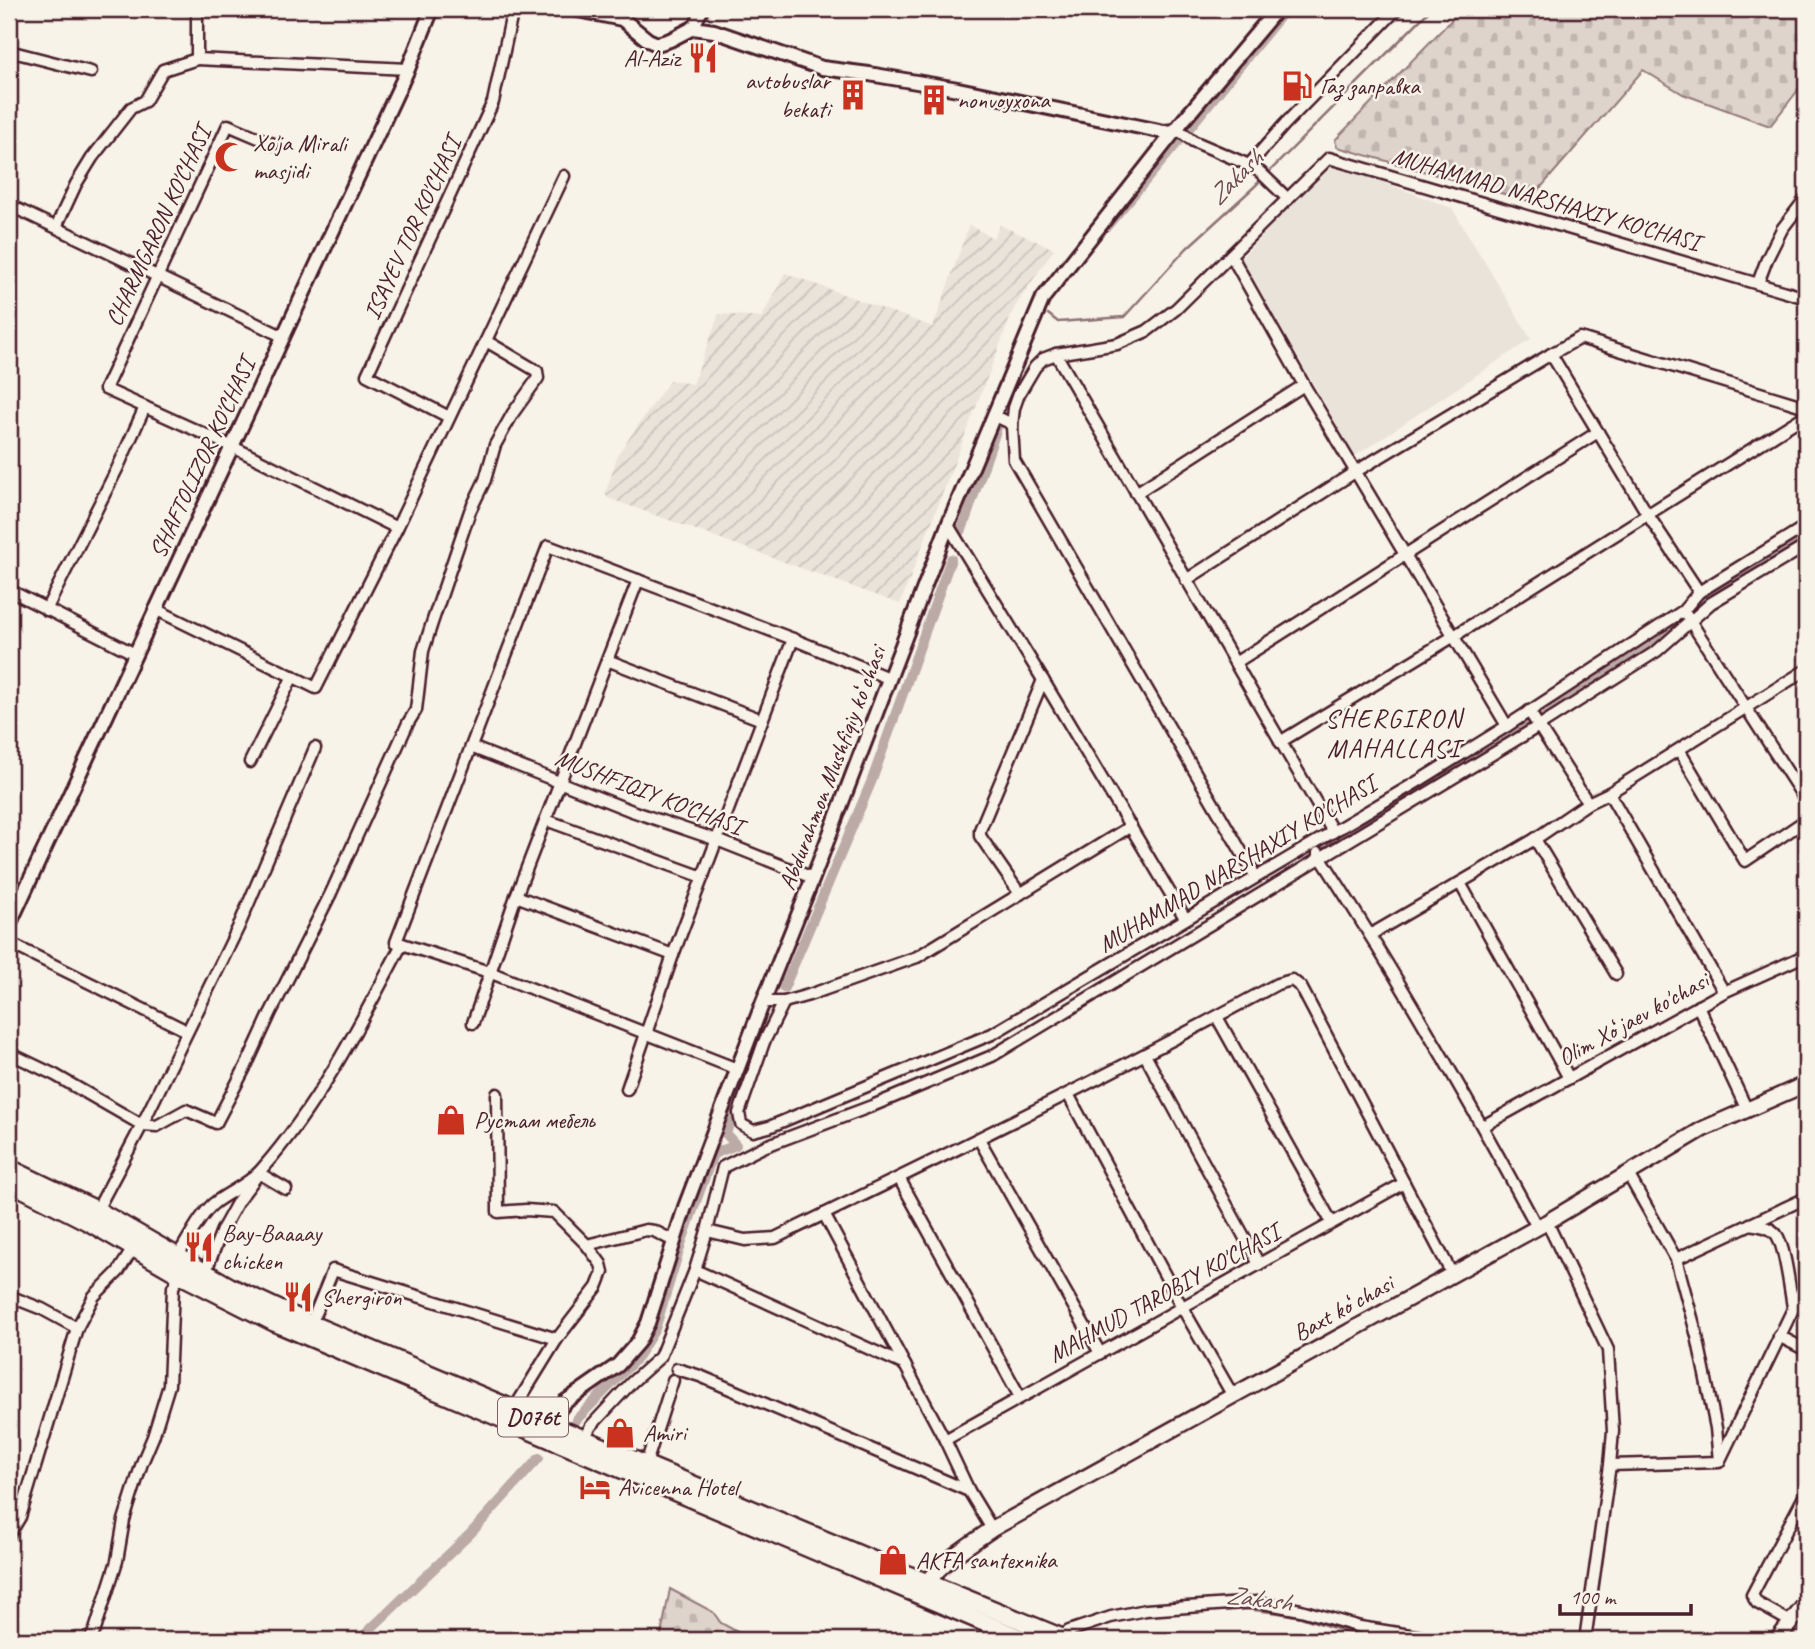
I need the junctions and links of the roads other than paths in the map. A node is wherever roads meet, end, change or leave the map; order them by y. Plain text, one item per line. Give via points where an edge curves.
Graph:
1 (197, 9) edge
2 (432, 9) edge
3 (513, 9) edge
4 (573, 9) edge
5 (703, 9) edge
6 (1277, 9) edge
7 (1397, 9) edge
8 (693, 27) junction
9 (9, 51) edge
10 (197, 59) junction
11 (408, 69) junction
12 (91, 72) dead end
13 (1178, 132) junction
14 (273, 144) dead end
15 (1249, 165) junction
16 (564, 176) dead end
17 (1284, 195) junction
18 (1806, 198) edge
19 (9, 205) edge
20 (56, 227) junction
21 (1231, 255) junction
22 (158, 278) junction
23 (1758, 283) junction
24 (1806, 298) edge
25 (282, 336) junction
26 (486, 341) junction
27 (1056, 354) junction
28 (1551, 354) junction
29 (1304, 385) junction
30 (145, 407) junction
31 (1806, 407) edge
32 (993, 415) junction
33 (1806, 415) edge
34 (449, 417) junction
35 (1012, 426) junction
36 (1598, 432) junction
37 (233, 447) junction
38 (1356, 472) junction
39 (1136, 493) junction
40 (1648, 515) junction
41 (948, 525) junction
42 (1806, 526) edge
43 (397, 528) junction
44 (1806, 546) edge
45 (1405, 554) junction
46 (638, 580) junction
47 (1186, 580) junction
48 (9, 590) edge
49 (1699, 592) junction
50 (155, 609) junction
51 (46, 610) junction
52 (1683, 611) junction
53 (1690, 621) junction
54 (1454, 636) junction
55 (793, 639) junction
56 (135, 654) junction
57 (607, 660) junction
58 (1235, 663) junction
59 (1806, 670) edge
60 (293, 676) junction
61 (888, 678) junction
62 (1043, 680) junction
63 (1747, 708) junction
64 (1530, 711) junction
65 (762, 720) junction
66 (1507, 726) junction
67 (1539, 726) junction
68 (1280, 742) junction
69 (471, 747) junction
70 (315, 748) dead end
71 (1679, 750) junction
72 (250, 762) dead end
73 (560, 781) junction
74 (1609, 793) junction
75 (1806, 801) edge
76 (1588, 803) junction
77 (545, 820) junction
78 (1806, 820) edge
79 (1131, 827) junction
80 (1333, 832) junction
81 (1535, 839) junction
82 (717, 840) junction
83 (1313, 844) junction
84 (1321, 858) junction
85 (703, 877) junction
86 (1256, 877) junction
87 (813, 878) junction
88 (1460, 883) junction
89 (1020, 894) junction
90 (516, 896) junction
91 (1185, 918) junction
92 (9, 925) edge
93 (1370, 935) junction
94 (9, 943) edge
95 (402, 944) junction
96 (673, 955) junction
97 (1806, 955) edge
98 (489, 972) junction
99 (1616, 974) dead end
100 (1724, 992) junction
101 (763, 1002) junction
102 (784, 1002) junction
103 (1698, 1006) junction
104 (1217, 1017) junction
105 (473, 1023) dead end
106 (181, 1028) dead end
107 (646, 1033) junction
108 (9, 1053) edge
109 (1145, 1055) junction
110 (737, 1069) junction
111 (1569, 1078) junction
112 (1806, 1084) edge
113 (627, 1089) dead end
114 (497, 1094) dead end
115 (1068, 1094) junction
116 (1747, 1110) junction
117 (142, 1125) junction
118 (1483, 1126) junction
119 (979, 1139) junction
120 (9, 1168) edge
121 (259, 1173) junction
122 (1628, 1174) junction
123 (899, 1178) junction
124 (9, 1182) edge
125 (1404, 1183) junction
126 (286, 1189) dead end
127 (1806, 1198) edge
128 (97, 1210) junction
129 (824, 1214) junction
130 (1332, 1223) junction
131 (1749, 1224) junction
132 (1542, 1225) junction
133 (707, 1231) junction
134 (674, 1241) junction
135 (587, 1245) junction
136 (134, 1247) junction
137 (1676, 1259) junction
138 (1259, 1264) junction
139 (181, 1265) junction
140 (695, 1270) junction
141 (205, 1273) junction
142 (1452, 1274) junction
143 (1806, 1282) edge
144 (9, 1296) edge
145 (1182, 1307) junction
146 (1793, 1307) junction
147 (311, 1324) junction
148 (77, 1328) junction
149 (1779, 1336) junction
150 (557, 1339) junction
151 (1806, 1350) edge
152 (1100, 1353) junction
153 (905, 1365) junction
154 (677, 1369) dead end
155 (673, 1380) dead end
156 (1233, 1396) junction
157 (1020, 1397) junction
158 (514, 1409) junction
159 (548, 1423) junction
160 (584, 1438) junction
161 (945, 1440) junction
162 (1719, 1462) junction
163 (646, 1464) junction
164 (1610, 1465) junction
165 (969, 1491) junction
166 (1806, 1493) edge
167 (992, 1530) junction
168 (9, 1535) edge
169 (923, 1589) junction
170 (1806, 1602) edge
171 (1791, 1622) junction
172 (1065, 1639) edge
173 (90, 1640) edge
174 (1025, 1640) edge
175 (1441, 1640) edge
176 (1585, 1640) edge
177 (1777, 1640) edge

1 - 10 street
2 - 11 street, SHAFTOLIZOR KO'CHASI
3 - 34 street, ISAYEV TOR KO'CHASI via 493,103 367,375
4 - 8 street via 622,19 657,44
5 - 8 street
6 - 13 street, Abdurahmon Mushfiqiy koʻchasi
7 - 15 street
8 - 13 street via 822,68
9 - 12 street
10 - 11 street
10 - 20 street via 163,71 145,102 131,107 92,158
11 - 25 street, SHAFTOLIZOR KO'CHASI
13 - 15 street
13 - 32 street, Abdurahmon Mushfiqiy koʻchasi via 1043,298
14 - 22 street, CHARMGARON KO'CHASI via 228,125
15 - 17 street
16 - 26 street
17 - 21 street
17 - 23 street, MUHAMMAD NARSHAXIY KO'CHASI via 1329,158
18 - 23 street via 1782,229
19 - 20 street
20 - 22 street
21 - 27 street via 1147,331 1117,344
21 - 29 street
22 - 25 street
22 - 30 street, CHARMGARON KO'CHASI via 105,389
23 - 24 street, MUHAMMAD NARSHAXIY KO'CHASI
25 - 37 street, SHAFTOLIZOR KO'CHASI
26 - 34 street
26 - 117 street via 531,366 538,378 495,445 470,511 424,651 416,710 216,1123 186,1110 157,1126
27 - 35 street via 1035,367 1019,394
27 - 39 street
28 - 31 street via 1580,338
28 - 36 street
28 - 38 street
29 - 38 street
29 - 39 street
30 - 37 street
30 - 51 street
32 - 35 street
32 - 41 street, Abdurahmon Mushfiqiy koʻchasi
33 - 40 street
34 - 43 street
35 - 86 street via 1014,460
36 - 40 street
36 - 45 street
37 - 43 street
37 - 50 street, SHAFTOLIZOR KO'CHASI
38 - 45 street
38 - 47 street
39 - 47 street
40 - 49 street
40 - 54 street
41 - 61 street, Abdurahmon Mushfiqiy koʻchasi
41 - 62 street
42 - 49 street, MUHAMMAD NARSHAXIY KO'CHASI
43 - 60 street via 316,688
44 - 53 street
45 - 54 street
45 - 58 street
46 - 55 street
46 - 57 street
46 - 69 street via 548,546
47 - 58 street
48 - 51 street
49 - 52 street, MUHAMMAD NARSHAXIY KO'CHASI
50 - 56 street, SHAFTOLIZOR KO'CHASI
50 - 60 street
51 - 56 street
52 - 53 street
52 - 64 street, MUHAMMAD NARSHAXIY KO'CHASI
53 - 63 street
53 - 67 street via 1657,651
54 - 66 street
54 - 68 street
55 - 61 street
55 - 65 street
56 - 92 street, SHAFTOLIZOR KO'CHASI
57 - 65 street
57 - 73 street
58 - 68 street
59 - 63 street
60 - 72 street
61 - 87 street, Abdurahmon Mushfiqiy koʻchasi
62 - 79 street
62 - 89 street via 980,830
63 - 71 street
63 - 75 street
64 - 66 street, MUHAMMAD NARSHAXIY KO'CHASI
64 - 67 street
65 - 82 street
66 - 80 street, MUHAMMAD NARSHAXIY KO'CHASI
67 - 76 street
67 - 84 street
68 - 80 street
69 - 73 street, MUSHFIQIY KO'CHASI
69 - 95 street via 396,942
70 - 117 street via 242,919
71 - 74 street
71 - 78 street via 1745,861
73 - 77 street
73 - 82 street, MUSHFIQIY KO'CHASI
74 - 76 street
74 - 100 street
76 - 81 street
77 - 85 street
77 - 90 street
79 - 89 street
79 - 91 street
80 - 83 street, MUHAMMAD NARSHAXIY KO'CHASI
81 - 88 street
81 - 99 street
82 - 85 street
82 - 87 street, MUSHFIQIY KO'CHASI
83 - 84 street
83 - 86 street, MUHAMMAD NARSHAXIY KO'CHASI
84 - 93 street
84 - 133 street via 992,1056 723,1167
85 - 96 street
86 - 91 street, MUHAMMAD NARSHAXIY KO'CHASI
87 - 101 street, Abdurahmon Mushfiqiy koʻchasi
88 - 93 street
88 - 111 street
89 - 102 street via 918,957
90 - 96 street
90 - 98 street
91 - 102 street, MUHAMMAD NARSHAXIY KO'CHASI via 992,1034 753,1131 741,1124 739,1113 764,1042
93 - 118 street
94 - 106 street
95 - 98 street
95 - 121 street via 306,1112
96 - 107 street
97 - 100 street, Olim Xoʻjaev ko'chasi
98 - 105 street
98 - 107 street
100 - 103 street, Olim Xoʻjaev ko'chasi
101 - 102 street
101 - 110 street, Abdurahmon Mushfiqiy koʻchasi
103 - 111 street, Olim Xoʻjaev ko'chasi
103 - 116 street
104 - 109 street
104 - 125 street via 1285,981 1301,987
104 - 130 street
107 - 110 street
107 - 113 street
108 - 117 street
109 - 115 street
109 - 138 street
110 - 134 street, Abdurahmon Mushfiqiy koʻchasi
111 - 118 street, Olim Xoʻjaev ko'chasi
112 - 116 main road, Baxt koʻchasi
114 - 135 street via 498,1212 554,1212
115 - 119 street
115 - 145 street
116 - 122 main road, Baxt koʻchasi via 1703,1129
117 - 128 street
118 - 132 street
119 - 123 street
119 - 152 street
120 - 128 main road, D076t
121 - 126 street
121 - 139 street via 212,1205
121 - 141 street via 222,1230
122 - 132 main road, Baxt koʻchasi
122 - 137 street
123 - 129 street
123 - 157 street
124 - 136 main road, D076t
125 - 130 street, MAHMUD TAROBIY KO'CHASI
125 - 142 street
127 - 131 street
128 - 139 main road, D076t
129 - 133 street via 775,1238 745,1241
129 - 153 street
130 - 138 street, MAHMUD TAROBIY KO'CHASI
131 - 137 street
131 - 146 street via 1776,1234
132 - 142 main road, Baxt koʻchasi
132 - 164 street via 1608,1350 1613,1431
133 - 140 street
134 - 135 street via 646,1230
134 - 159 street, Abdurahmon Mushfiqiy koʻchasi via 638,1342 618,1365 565,1402
135 - 150 street via 603,1272 597,1287
136 - 139 main road, D076t
136 - 148 street via 94,1296
137 - 162 street via 1697,1336
138 - 145 street, MAHMUD TAROBIY KO'CHASI
139 - 141 main road, D076t
139 - 169 main road, D076t via 287,1328
139 - 173 street via 173,1287 169,1385
140 - 153 street
140 - 160 street via 660,1357 617,1397
141 - 147 main road, D076t
142 - 156 main road, Baxt koʻchasi
143 - 146 street
144 - 148 street
145 - 152 street, MAHMUD TAROBIY KO'CHASI
145 - 156 street
146 - 149 street
147 - 150 street via 333,1270
147 - 158 main road, D076t
148 - 168 street via 20,1517
149 - 151 street
149 - 162 street
150 - 158 street
152 - 157 street, MAHMUD TAROBIY KO'CHASI
153 - 161 street
154 - 165 street
155 - 163 street
156 - 167 main road, Baxt koʻchasi
157 - 161 street, MAHMUD TAROBIY KO'CHASI
158 - 159 main road, D076t
159 - 160 main road, D076t
160 - 163 main road, D076t
161 - 165 street
162 - 164 street
163 - 169 main road, D076t
164 - 176 street
165 - 167 street
166 - 171 street via 1752,1595
167 - 169 main road, Baxt koʻchasi via 938,1570
169 - 172 main road, D076t
169 - 174 main road, D076t
170 - 171 main road
171 - 177 main road
172 - 175 street via 1069,1631 1146,1610 1257,1602 1360,1627

